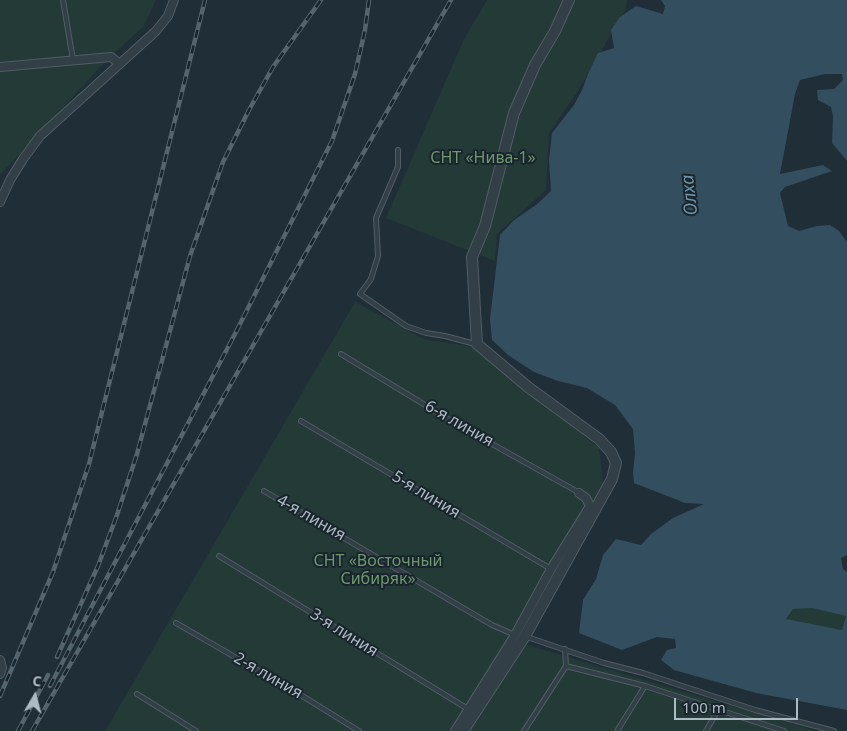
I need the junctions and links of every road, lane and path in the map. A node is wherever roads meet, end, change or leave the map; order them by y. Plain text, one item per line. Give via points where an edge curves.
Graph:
1 (63, 0) edge
2 (174, 0) edge
3 (568, 0) edge
4 (74, 60) junction
5 (120, 64) junction
6 (0, 67) edge
7 (398, 150) dead end
8 (0, 202) edge
9 (477, 344) junction
10 (341, 354) dead end
11 (301, 420) dead end
12 (264, 490) dead end
13 (580, 493) joint
14 (219, 556) dead end
15 (551, 569) junction
16 (176, 623) dead end
17 (520, 636) junction
18 (565, 650) junction
19 (0, 660) edge
20 (566, 666) junction
21 (0, 674) edge
22 (645, 686) junction
23 (137, 694) dead end
24 (470, 710) junction
25 (718, 710) junction
26 (196, 731) edge
27 (359, 731) edge
28 (455, 731) edge
29 (463, 731) edge
30 (524, 731) edge
31 (617, 731) edge
32 (706, 731) edge
33 (784, 731) edge
34 (834, 731) edge

1 - 4 lane
2 - 5 street via 168,16 156,32
3 - 9 street via 514,113 485,226 472,257
4 - 5 street via 112,56
4 - 6 street
5 - 8 street via 40,136 10,180
7 - 9 lane via 398,167 376,218 378,256 371,280 360,294 406,326
9 - 17 street via 528,387 599,439 612,452 616,463 612,480
10 - 13 lane, 6-я линия
11 - 15 lane, 5-я линия
12 - 17 lane, 4-я линия via 492,624
13 - 15 street via 590,506
14 - 24 lane, 3-я линия
15 - 17 street
16 - 27 lane, 2-я линия
17 - 18 lane, 4-я линия
17 - 24 street
17 - 29 street
18 - 20 lane
18 - 34 lane, 4-я линия via 755,710
19 - 21 street
20 - 22 lane
20 - 30 lane
22 - 25 lane
22 - 31 lane
23 - 26 lane
24 - 28 street
25 - 32 lane
25 - 33 lane

